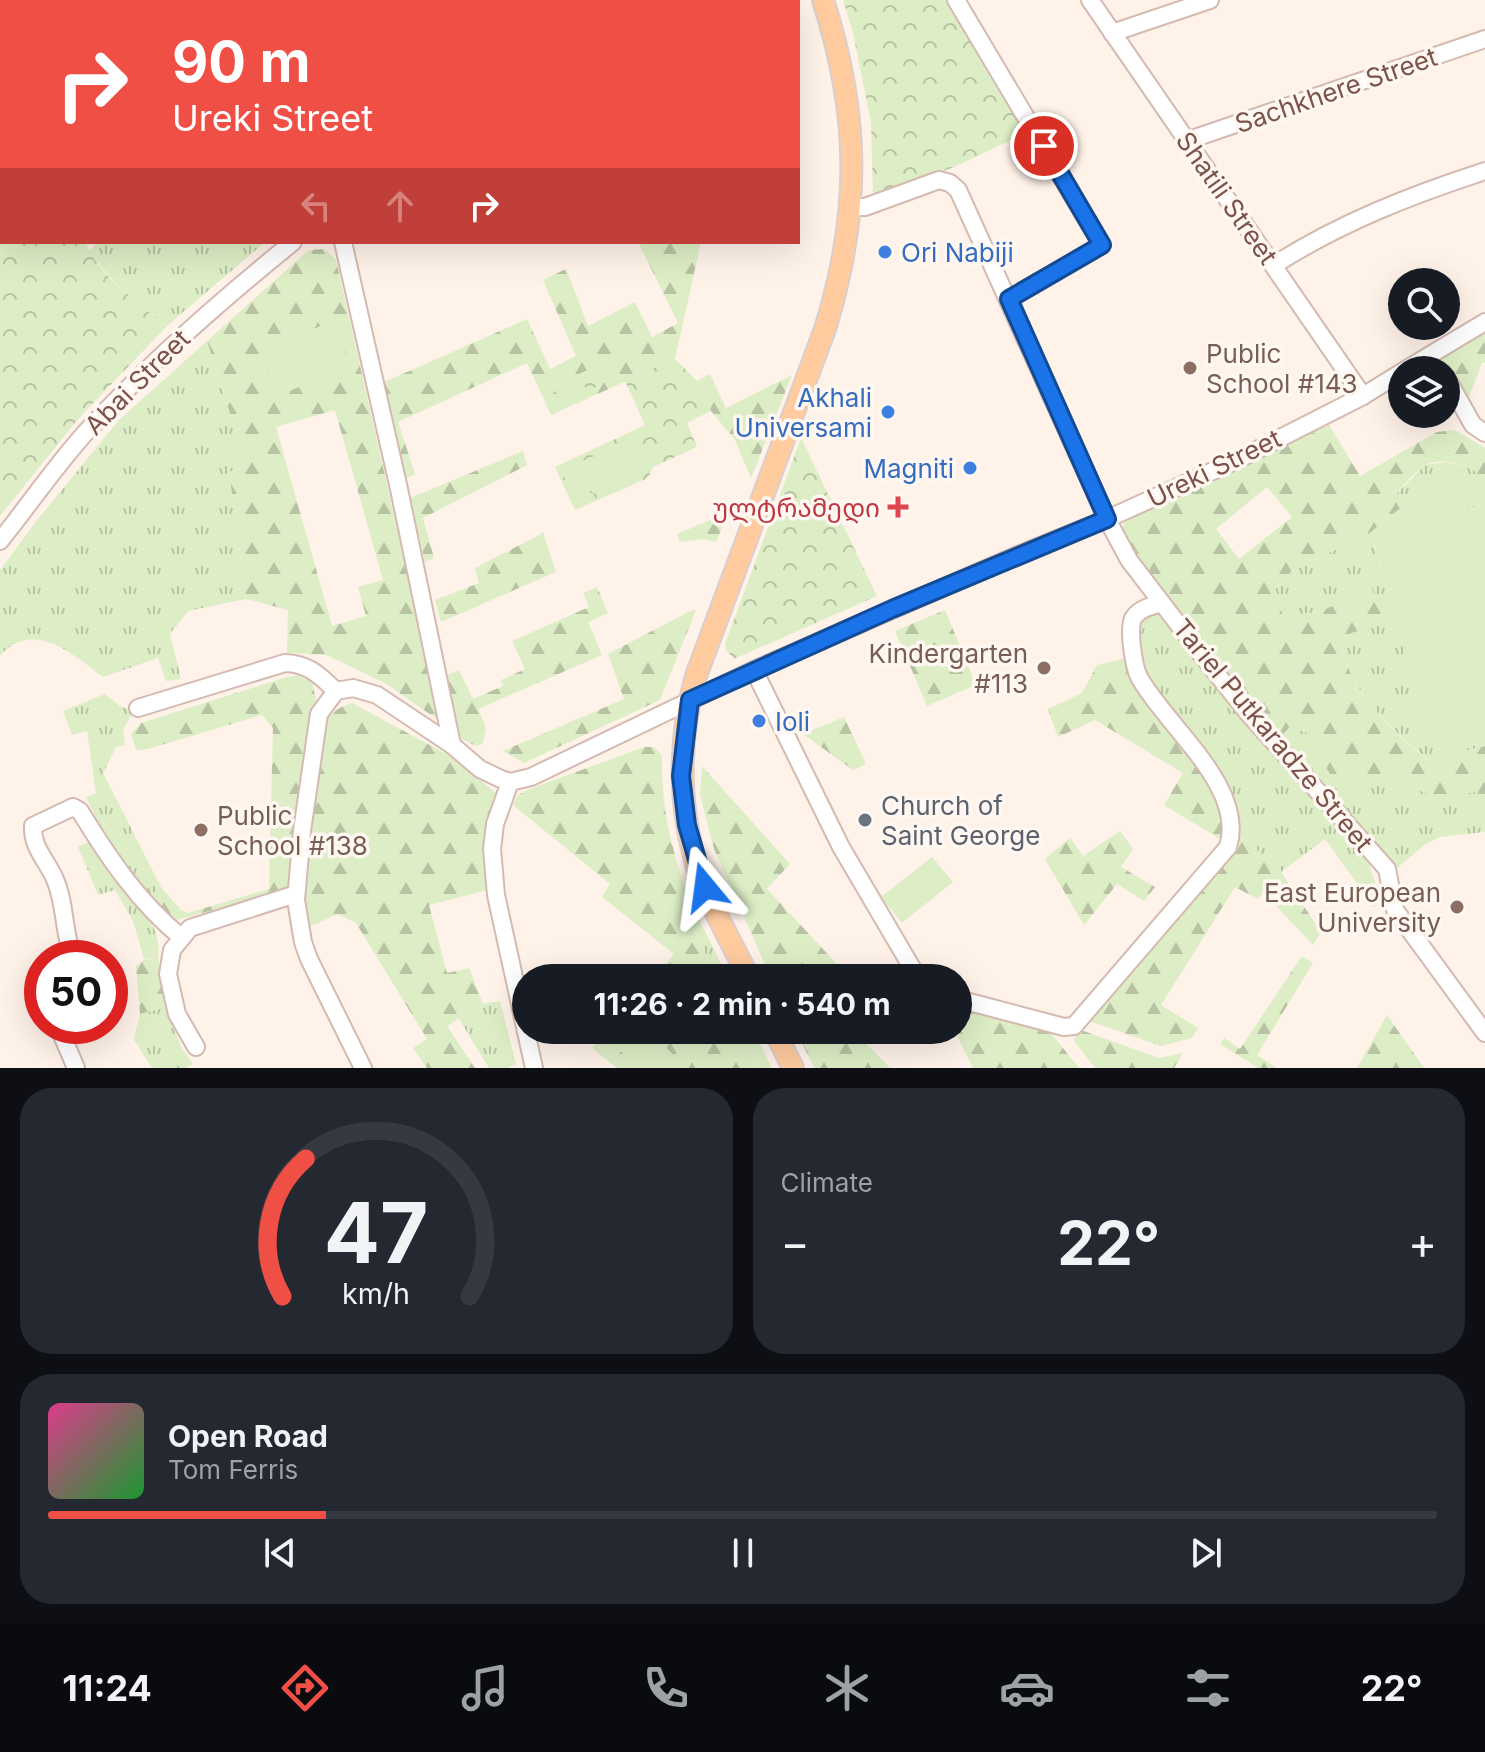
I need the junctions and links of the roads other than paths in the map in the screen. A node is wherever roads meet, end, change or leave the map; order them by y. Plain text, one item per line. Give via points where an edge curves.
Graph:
1 (823, 0) edge
2 (956, 0) edge
3 (1090, 0) edge
4 (1210, 0) edge
5 (1112, 33) junction
6 (1485, 39) edge
7 (1186, 141) junction
8 (1485, 171) edge
9 (852, 207) junction
10 (291, 244) edge
11 (343, 244) edge
12 (1274, 265) junction
13 (1009, 299) junction
14 (1485, 322) edge
15 (1433, 353) junction
16 (1428, 356) edge
17 (1435, 356) edge
18 (1388, 381) edge
19 (1363, 396) junction
20 (1460, 402) edge
21 (1485, 433) edge
22 (1107, 519) junction
23 (0, 541) edge
24 (1162, 603) junction
25 (754, 670) junction
26 (336, 691) junction
27 (690, 700) junction
28 (138, 708) dead end
29 (452, 745) junction
30 (510, 782) junction
31 (296, 894) junction
32 (181, 937) junction
33 (68, 940) edge
34 (742, 964) edge
35 (910, 964) edge
36 (972, 1003) edge
37 (1485, 1033) edge
38 (66, 1044) edge
39 (781, 1044) edge
40 (196, 1047) dead end
41 (76, 1068) edge
42 (363, 1068) edge
43 (534, 1068) edge
44 (793, 1068) edge

1 - 9 main road via 845,90
2 - 13 street via 1102,245
3 - 5 street, Shatili Street
4 - 5 street
5 - 7 street, Shatili Street
6 - 7 street, Sachkhere Street
7 - 12 street, Shatili Street
8 - 12 street via 1361,217
9 - 13 street, Tariel Putkaradze Street via 939,180 950,183 968,209
9 - 27 main road via 825,329
10 - 23 street, Abai Street via 140,374 84,434
11 - 29 street
12 - 19 street, Shatili Street
13 - 22 street, Tariel Putkaradze Street
14 - 15 street, Ureki Street
15 - 16 street, Ureki Street
15 - 17 street
18 - 19 street, Ureki Street
19 - 22 street, Ureki Street
20 - 21 street via 1473,425
22 - 24 street, Tariel Putkaradze Street via 1129,560
22 - 25 street, Ureki Street
24 - 36 street via 1134,617 1134,664 1221,791 1232,824 1228,847 1074,1026
24 - 37 street, Tariel Putkaradze Street via 1248,713 1387,869 1395,910
25 - 27 street, Ureki Street
25 - 35 street via 841,847
26 - 28 street via 312,669 285,663
26 - 29 street via 353,688 377,695
26 - 31 street via 319,714 315,731
27 - 30 street, Ureki Street via 531,777
27 - 34 main road via 681,776 687,825 705,887
29 - 30 street via 480,769
30 - 43 street via 492,849 496,895
31 - 32 street via 203,923
31 - 42 street via 309,959
32 - 33 street via 108,858 73,807 33,826 32,842 54,878
32 - 40 street via 172,950 168,974 177,1014
38 - 41 street
39 - 44 main road

